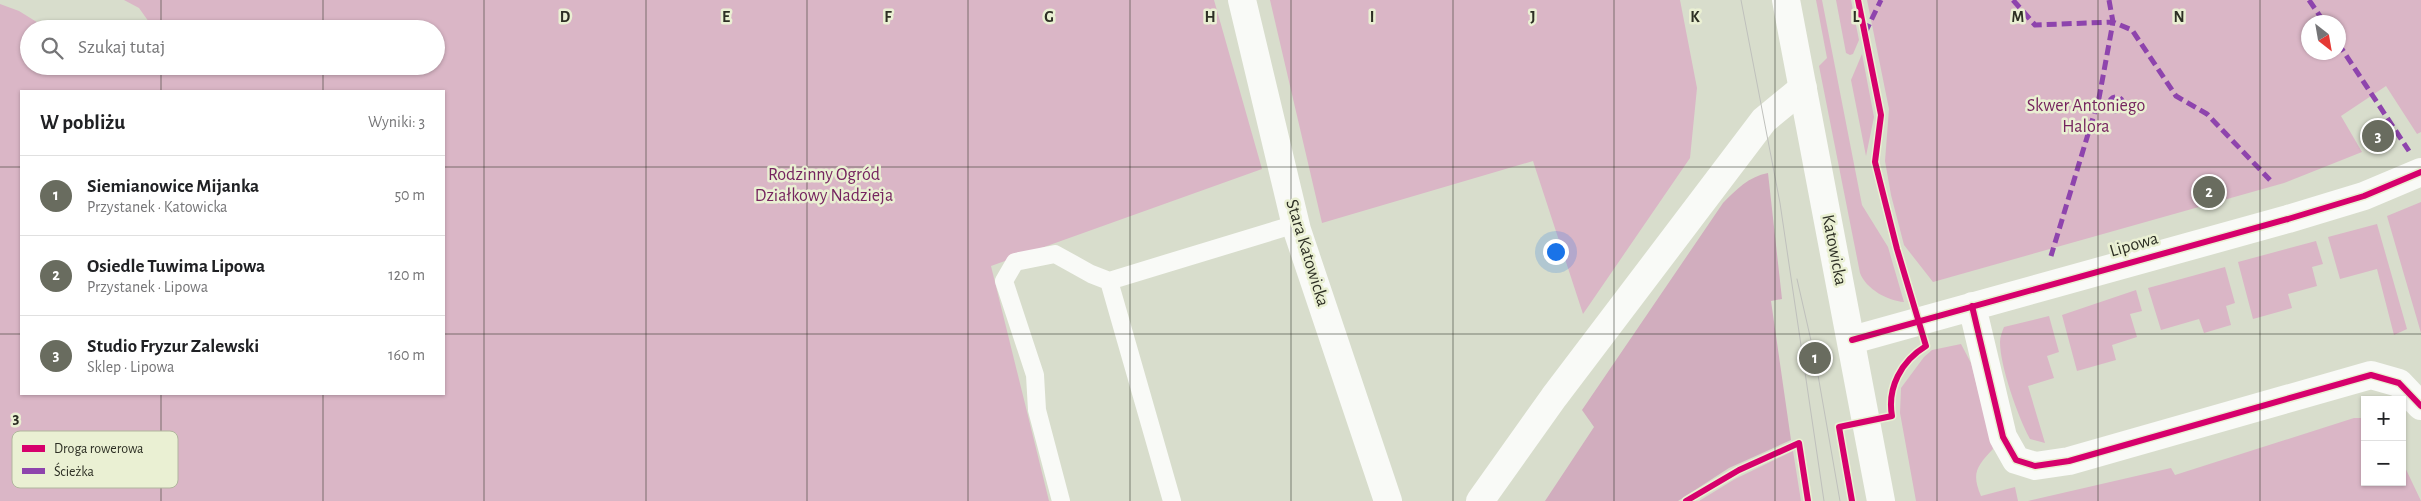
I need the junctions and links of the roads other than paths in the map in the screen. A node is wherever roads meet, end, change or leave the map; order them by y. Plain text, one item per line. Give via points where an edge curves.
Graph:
1 (1242, 0) edge
2 (1786, 0) edge
3 (1803, 88) junction
4 (2421, 172) edge
5 (1296, 224) junction
6 (1109, 281) junction
7 (1972, 306) junction
8 (1852, 340) junction
9 (2421, 406) edge
10 (1061, 501) edge
11 (1172, 501) edge
12 (1388, 501) edge
13 (1480, 501) edge
14 (1881, 501) edge

1 - 5 street, Stara Katowicka
2 - 3 street, Katowicka
3 - 8 street, Katowicka
3 - 13 street via 1764,120
4 - 7 street, Lipowa via 2364,196 2288,219
5 - 6 lane
5 - 12 street, Stara Katowicka
6 - 10 lane via 1055,254 1015,262 1004,281 1035,375 1037,410
6 - 11 lane
7 - 8 street, Lipowa
7 - 9 street via 2002,437 2016,460 2035,466 2069,461 2371,375 2398,383
8 - 14 street, Katowicka

